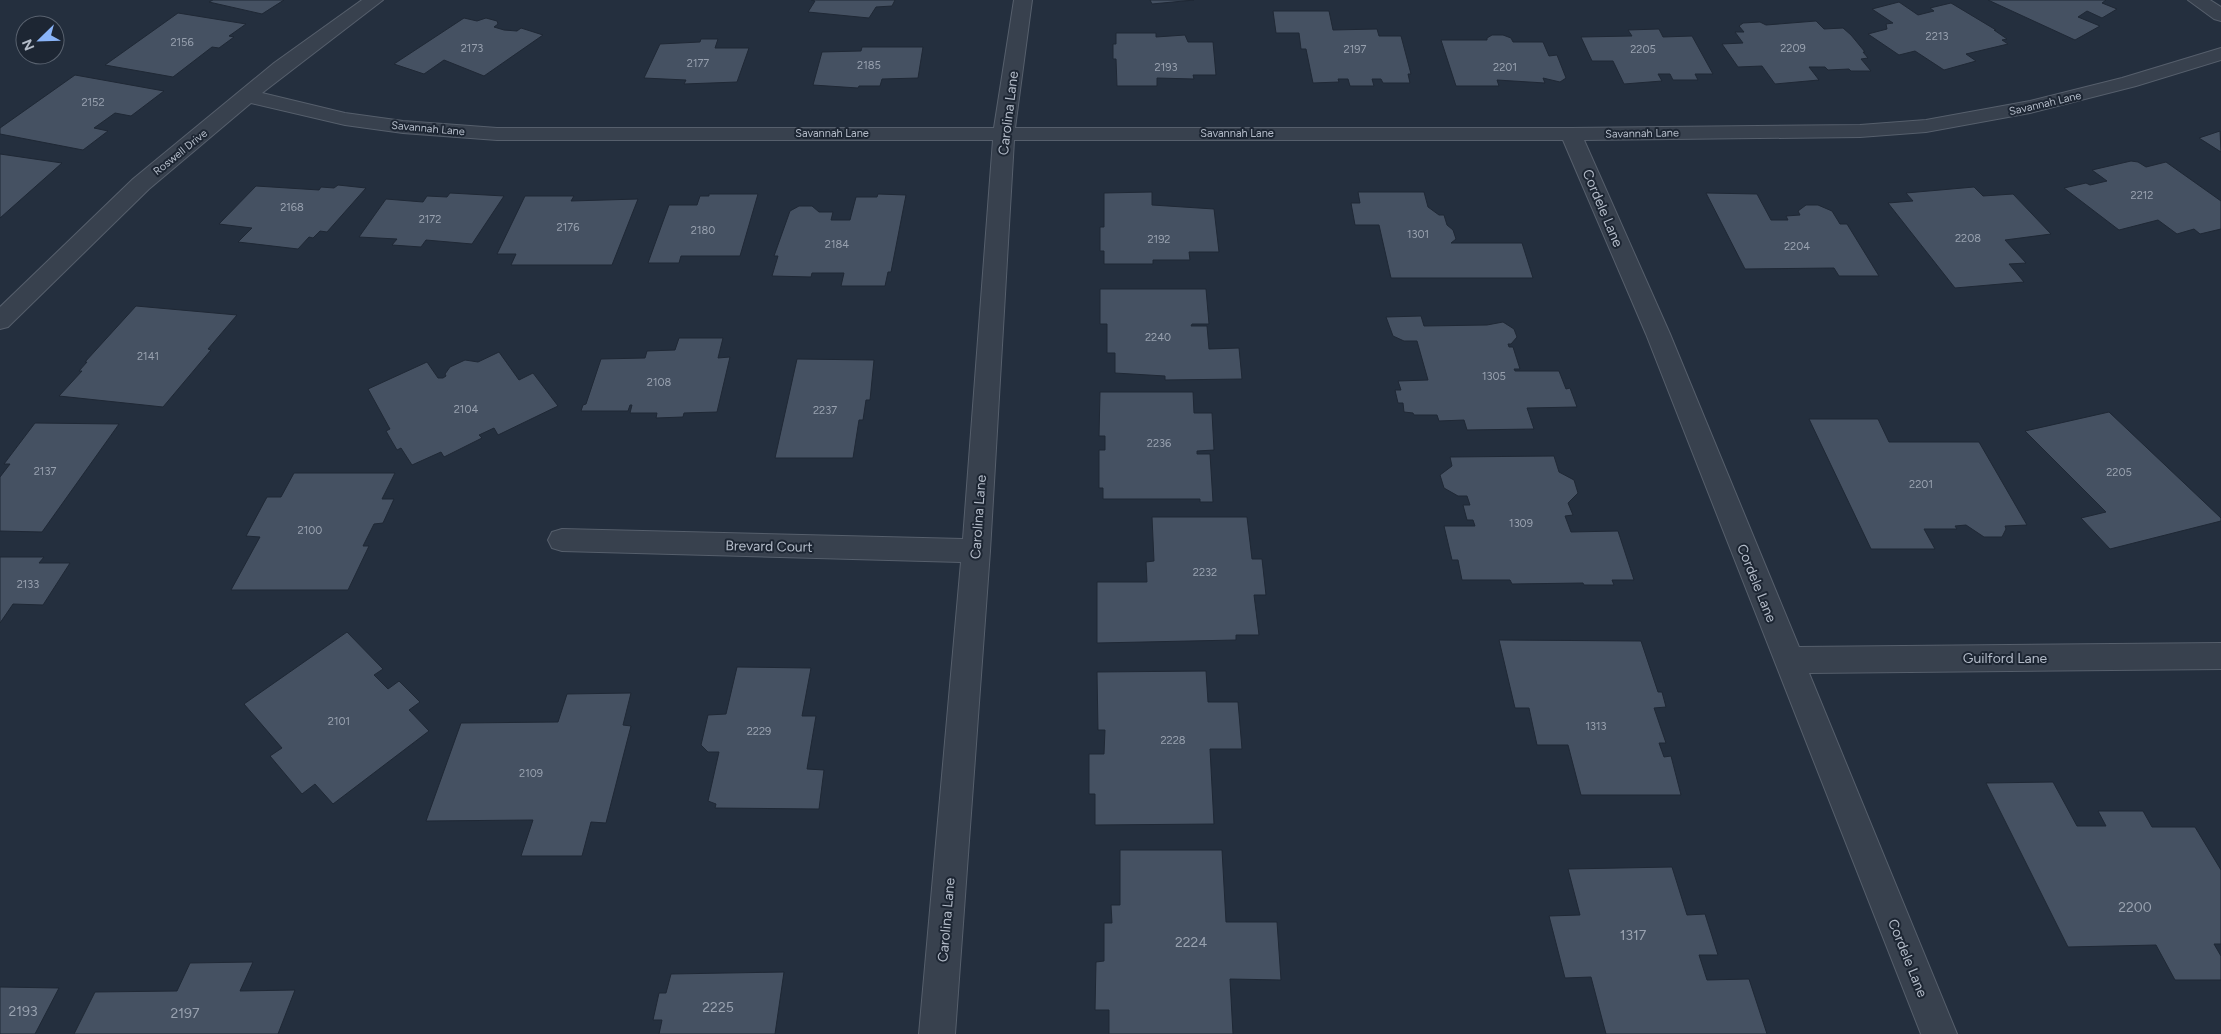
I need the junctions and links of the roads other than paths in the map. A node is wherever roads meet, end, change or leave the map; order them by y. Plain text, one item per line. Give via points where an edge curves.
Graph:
1 (374, 0) edge
2 (1023, 0) edge
3 (2197, 0) edge
4 (2221, 15) edge
5 (2221, 54) edge
6 (248, 96) junction
7 (1004, 132) junction
8 (1571, 134) junction
9 (0, 321) edge
10 (562, 540) dead end
11 (976, 551) junction
12 (2221, 656) edge
13 (1788, 660) junction
14 (937, 1034) edge
15 (1939, 1034) edge

1 - 6 street, Roswell Drive via 308,46
2 - 7 street, Carolina Lane
3 - 4 street
5 - 8 street, Savannah Lane via 2030,107 1926,126 1860,130
6 - 7 street, Savannah Lane via 345,119 497,134
6 - 9 street, Roswell Drive via 140,184
7 - 8 street, Savannah Lane
7 - 11 street, Carolina Lane
8 - 13 street, Cordele Lane via 1658,334
10 - 11 street, Brevard Court
11 - 14 street, Carolina Lane
12 - 13 street, Guilford Lane
13 - 15 street, Cordele Lane

